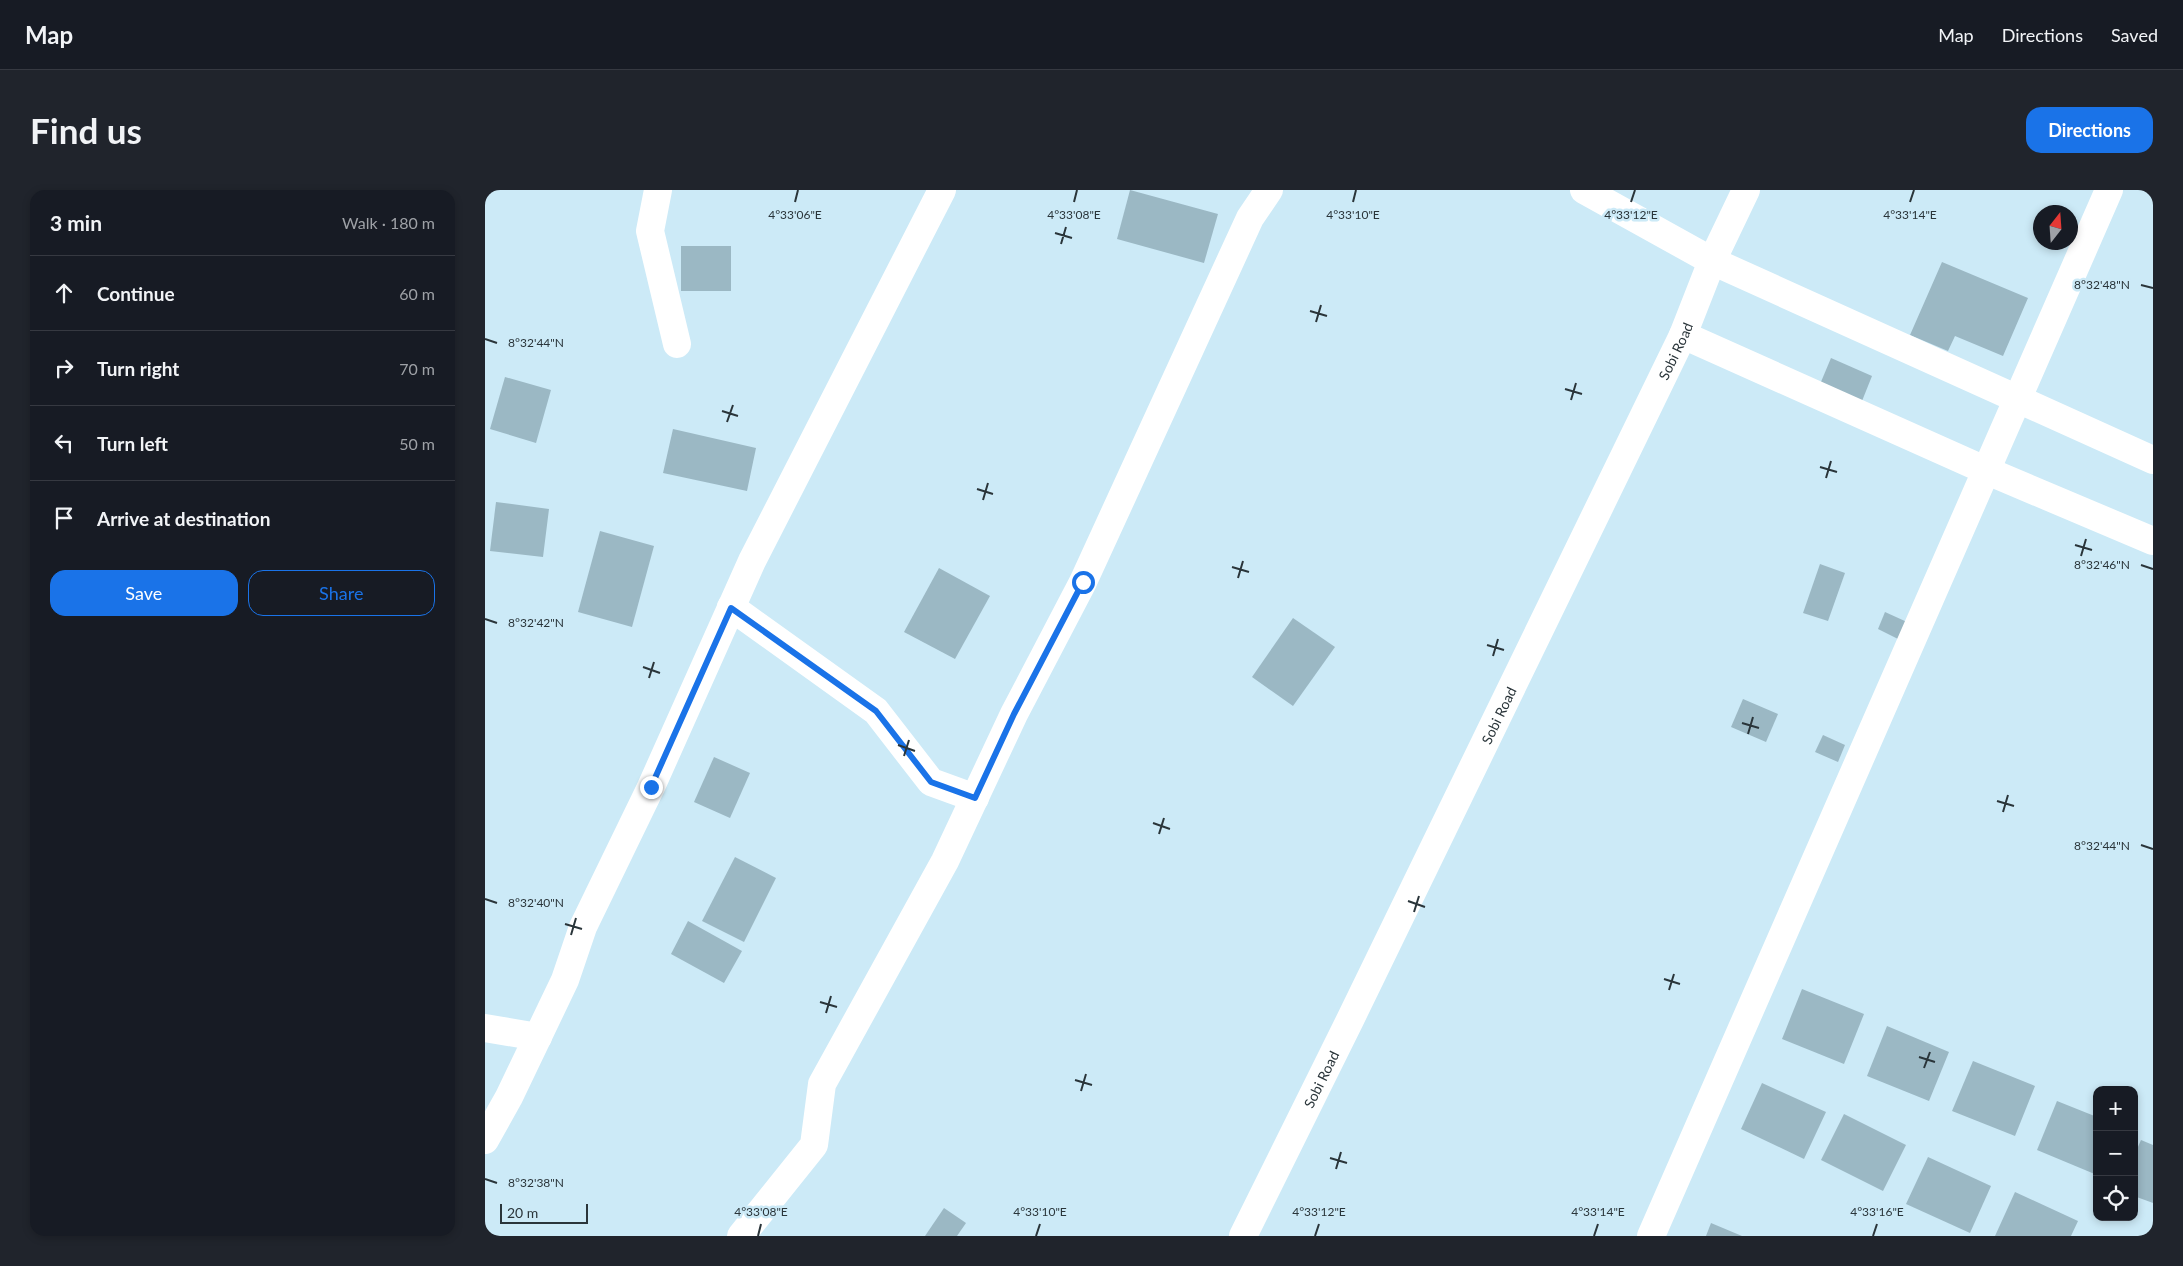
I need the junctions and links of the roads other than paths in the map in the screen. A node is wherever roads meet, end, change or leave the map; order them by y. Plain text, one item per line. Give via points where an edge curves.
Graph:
1 (659, 190) edge
2 (943, 190) edge
3 (1269, 190) edge
4 (1584, 190) edge
5 (1746, 190) edge
6 (2109, 190) edge
7 (1712, 261) junction
8 (1683, 335) junction
9 (677, 344) dead end
10 (2017, 398) junction
11 (2153, 460) edge
12 (1985, 470) junction
13 (2153, 542) edge
14 (731, 608) junction
15 (975, 798) junction
16 (485, 1028) edge
17 (538, 1037) junction
18 (485, 1140) edge
19 (741, 1236) edge
20 (1243, 1236) edge
21 (1651, 1236) edge

1 - 9 main road via 650,231
2 - 14 main road via 751,561
3 - 15 main road via 1250,218 1083,582 1014,714
4 - 7 main road
5 - 7 main road, Sobi Road
6 - 10 main road
7 - 8 main road, Sobi Road
7 - 10 main road
8 - 12 main road
8 - 20 main road, Sobi Road
10 - 11 main road
10 - 12 main road
12 - 13 main road
12 - 21 main road
14 - 15 main road via 876,711 931,782
14 - 17 main road via 651,787 583,928 565,980
15 - 19 main road via 945,861 822,1084 814,1145
16 - 17 main road
17 - 18 main road

